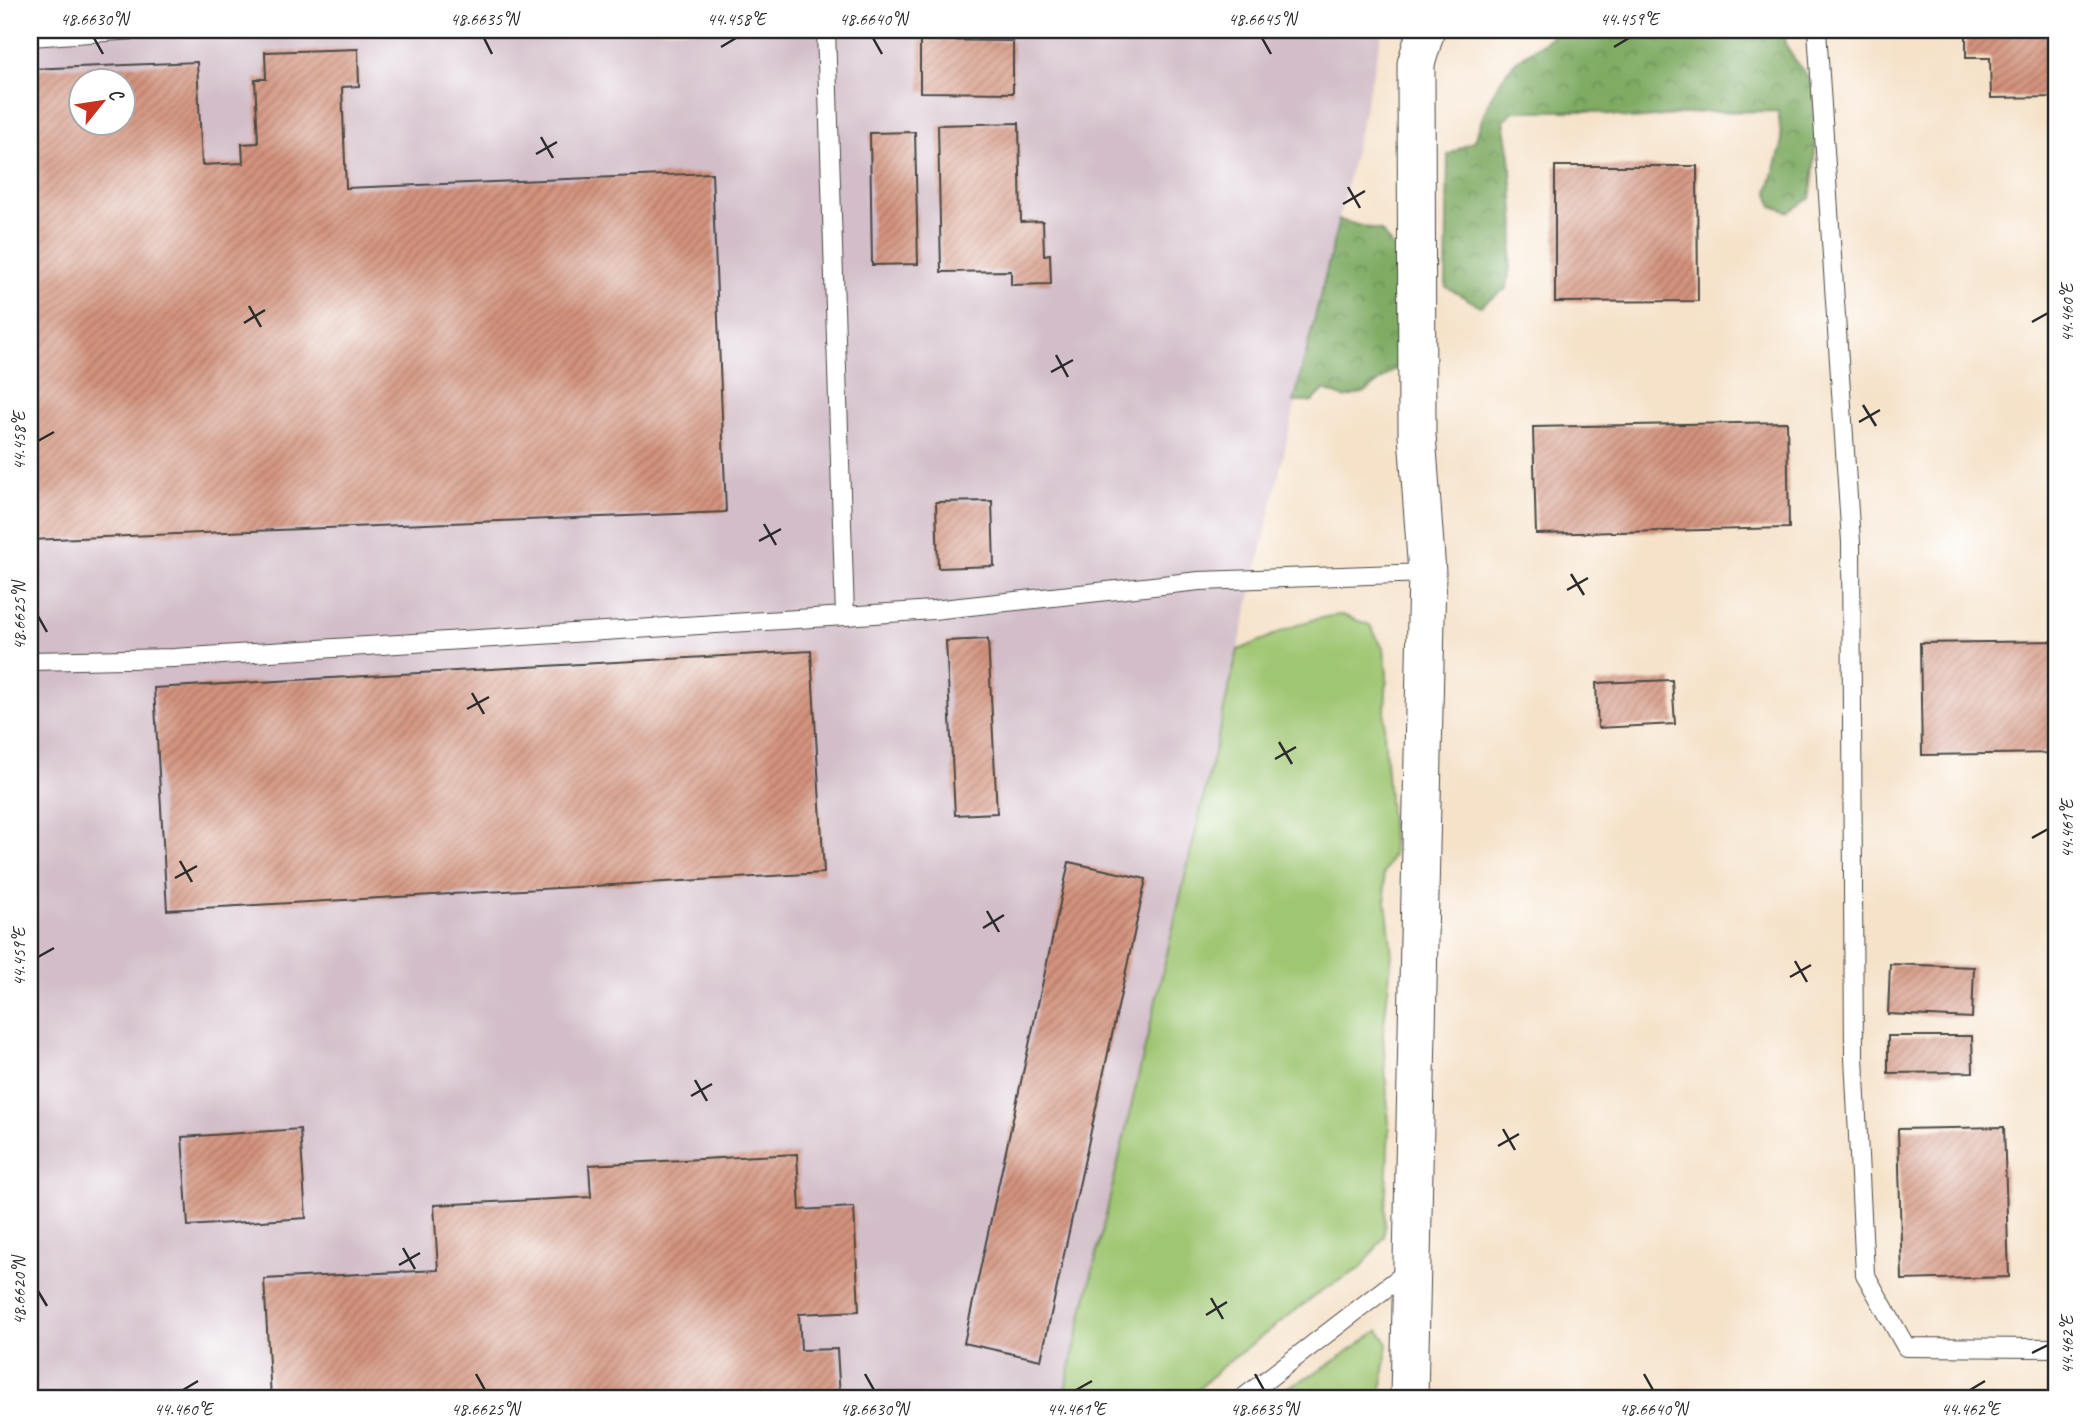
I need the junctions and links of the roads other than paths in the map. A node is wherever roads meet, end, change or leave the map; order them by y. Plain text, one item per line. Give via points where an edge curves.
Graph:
1 (135, 30) edge
2 (826, 30) edge
3 (1426, 30) edge
4 (1817, 30) edge
5 (30, 37) edge
6 (1427, 573) junction
7 (845, 616) junction
8 (30, 661) edge
9 (1412, 1268) junction
10 (2056, 1348) edge
11 (1243, 1398) edge
12 (1409, 1398) edge

1 - 5 lane
2 - 7 lane
3 - 6 street via 1416,64 1417,435
4 - 10 lane via 1851,542 1854,1057 1865,1274 1906,1347
6 - 7 lane via 1199,581
6 - 9 street
7 - 8 lane via 174,658
9 - 11 lane
9 - 12 street

